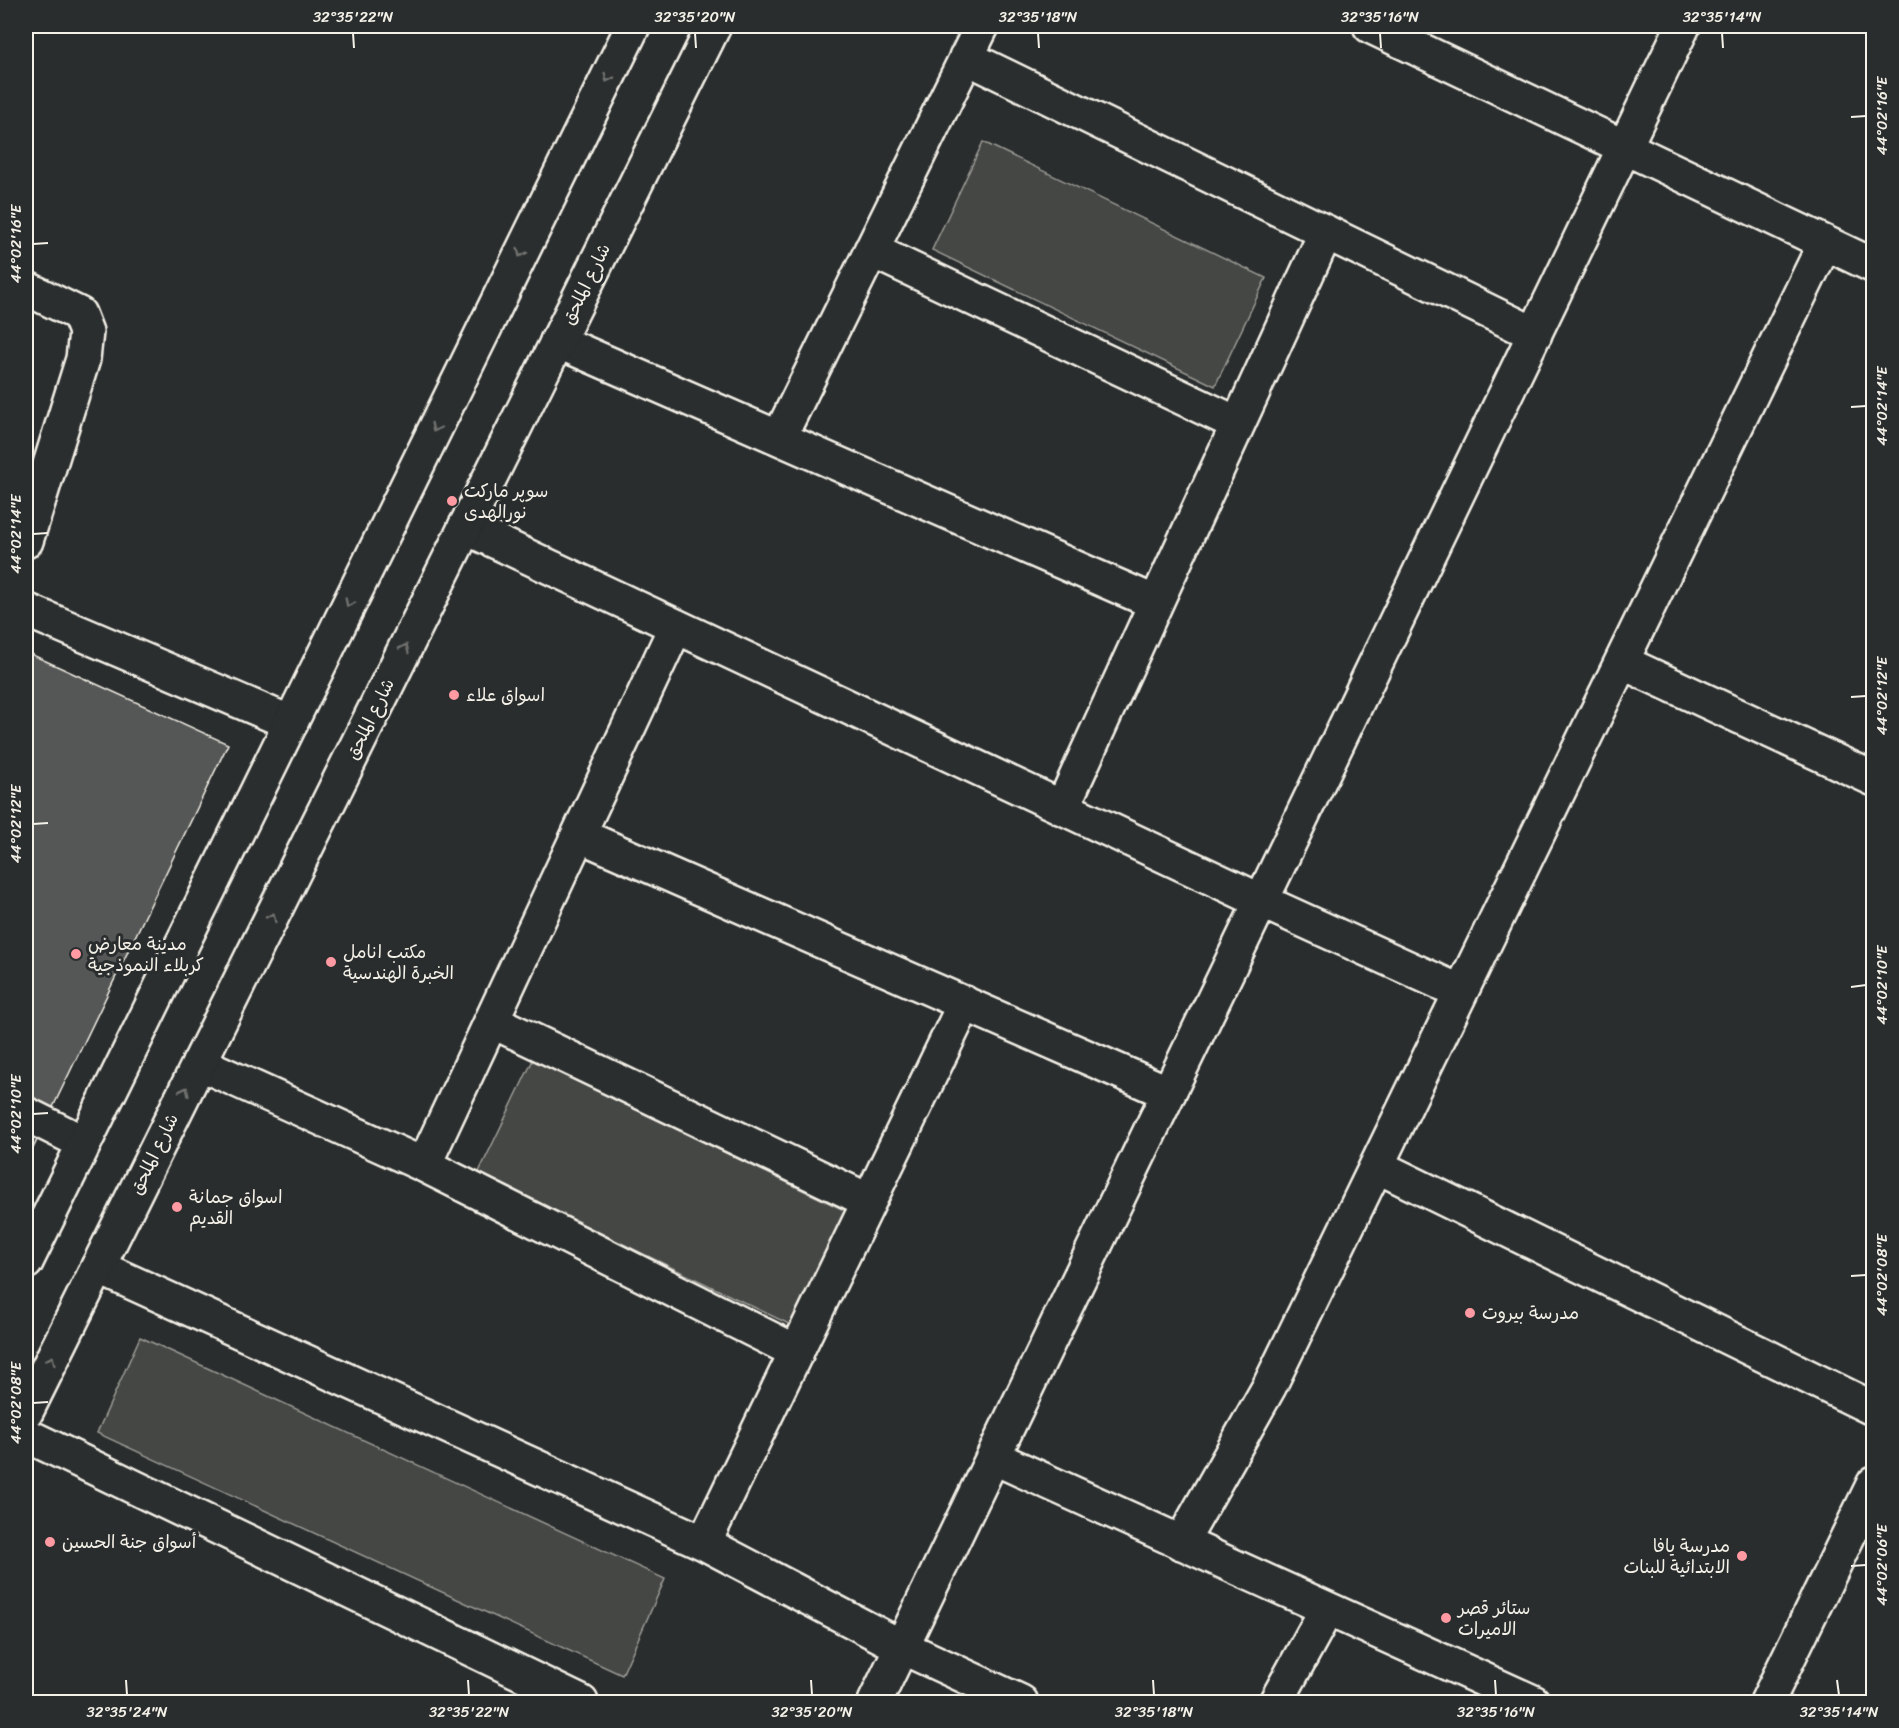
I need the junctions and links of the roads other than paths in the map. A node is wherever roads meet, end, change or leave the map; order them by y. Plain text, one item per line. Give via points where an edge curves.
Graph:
1 (633, 26) edge
2 (714, 26) edge
3 (982, 26) edge
4 (1370, 26) edge
5 (1683, 26) edge
6 (1426, 37) edge
7 (966, 57) junction
8 (1624, 146) junction
9 (1326, 232) junction
10 (1825, 243) junction
11 (871, 250) junction
12 (1874, 266) edge
13 (26, 288) edge
14 (1535, 334) junction
15 (557, 341) junction
16 (1238, 424) junction
17 (779, 438) junction
18 (465, 527) junction
19 (26, 541) edge
20 (1156, 603) junction
21 (26, 610) edge
22 (676, 626) junction
23 (1622, 663) junction
24 (291, 723) junction
25 (1874, 778) edge
26 (1062, 808) junction
27 (579, 835) junction
28 (1261, 901) junction
29 (1461, 992) junction
30 (965, 1003) junction
31 (492, 1021) junction
32 (199, 1063) junction
33 (1169, 1093) junction
34 (26, 1114) edge
35 (84, 1143) junction
36 (424, 1165) junction
37 (1377, 1166) junction
38 (869, 1201) junction
39 (26, 1262) edge
40 (98, 1267) junction
41 (797, 1352) junction
42 (1874, 1409) edge
43 (26, 1412) edge
44 (26, 1435) edge
45 (993, 1457) junction
46 (1874, 1483) edge
47 (704, 1543) junction
48 (1181, 1543) junction
49 (1327, 1609) junction
50 (902, 1647) junction
51 (581, 1702) edge
52 (875, 1702) edge
53 (1021, 1702) edge
54 (1276, 1702) edge
55 (1533, 1702) edge
56 (1767, 1702) edge

1 -> 24 street
2 - 15 street, شارع الملحق
3 - 7 street
4 - 6 street
5 - 8 street
6 - 8 street
7 - 9 street
7 - 11 street
8 - 10 street
8 - 14 street
9 - 14 street
9 - 16 street
10 - 12 street
10 - 23 street
11 - 16 street
11 - 17 street
13 - 19 street via 79,314 86,332 83,359
14 - 28 street
15 - 17 street
15 - 18 street, شارع الملحق
16 - 20 street
17 - 20 street
18 - 22 street
32 -> 18 street, شارع الملحق
20 - 26 street
21 - 24 street
22 - 26 street
22 - 27 street
23 - 25 street
23 - 29 street
24 - 35 street
26 - 28 street
27 - 30 street
27 - 31 street
28 - 29 street
28 - 33 street
29 - 37 street
30 - 33 street
30 - 38 street
31 - 36 street
31 - 38 street
32 - 36 street
40 -> 32 street, شارع الملحق
33 - 45 street
34 - 35 street
35 - 39 street
36 - 41 street
37 - 42 street
37 - 48 street via 1269,1387
38 - 41 street
43 -> 40 street, شارع الملحق
40 - 47 street
41 - 47 street
44 - 51 street
45 - 48 street
45 - 50 street
46 - 56 street
47 - 50 street
48 - 49 street
49 - 54 street
49 - 55 street
50 - 52 street
50 - 53 street

